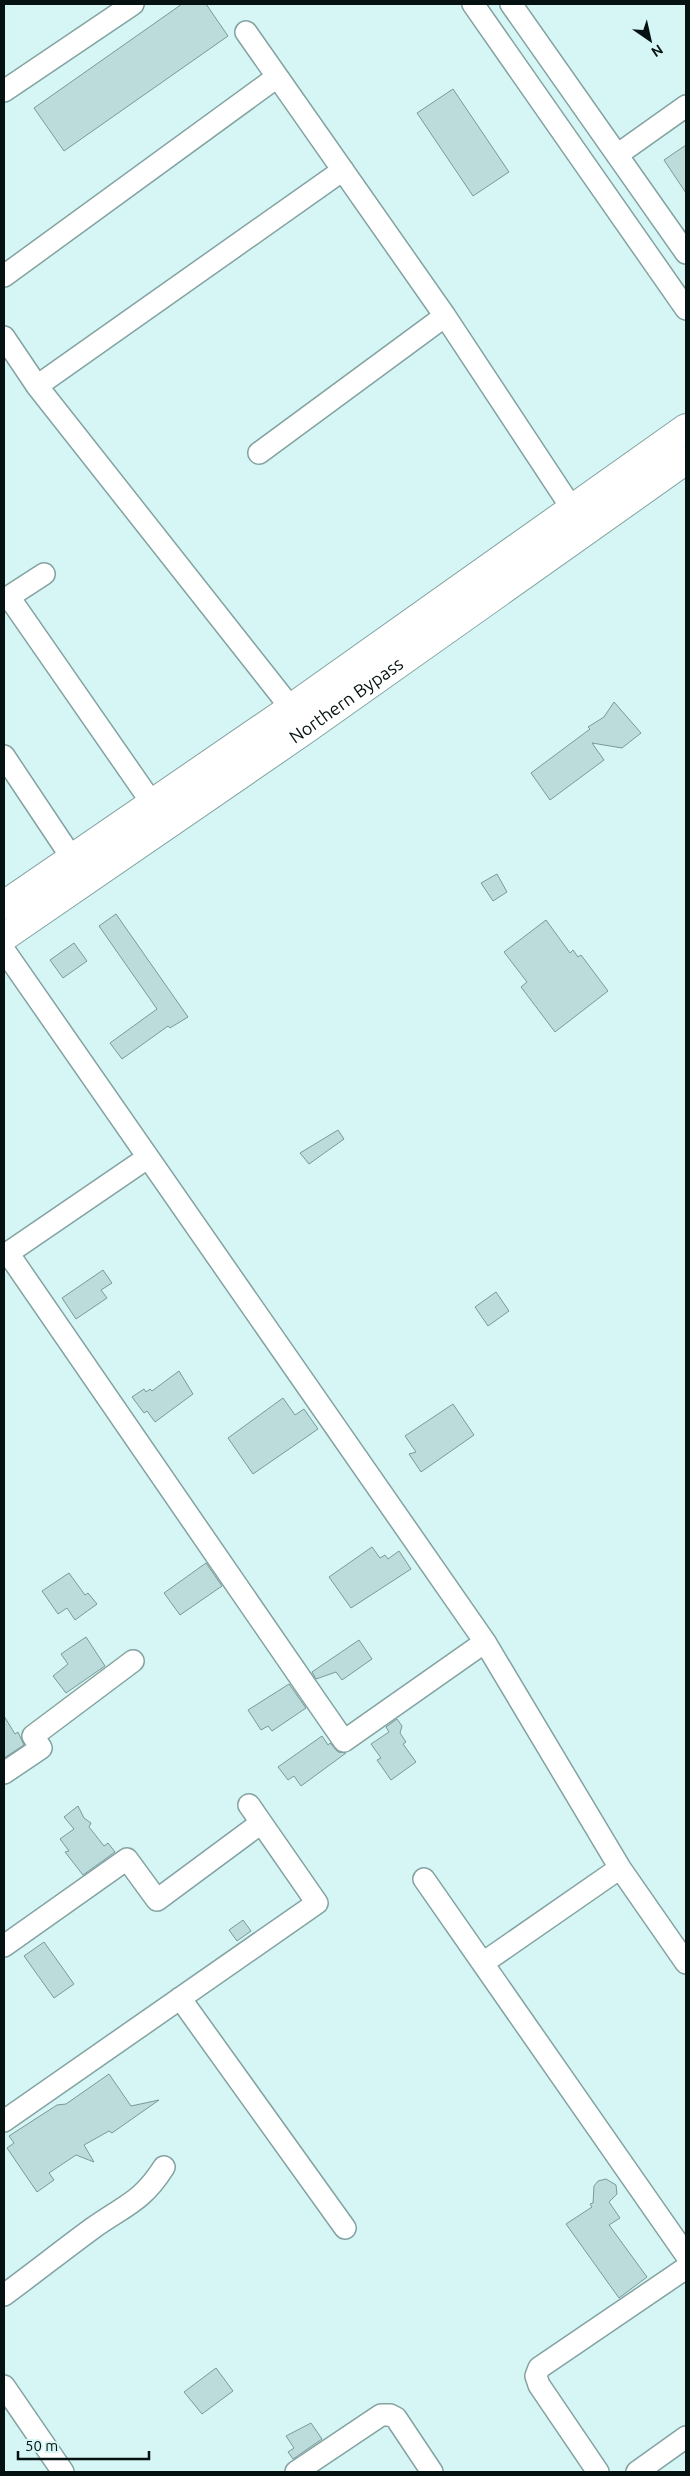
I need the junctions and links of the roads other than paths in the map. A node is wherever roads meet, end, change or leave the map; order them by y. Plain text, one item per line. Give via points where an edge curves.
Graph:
1 (133, 4) edge
2 (473, 4) edge
3 (511, 4) edge
4 (246, 32) dead end
5 (277, 77) junction
6 (4, 91) edge
7 (686, 106) edge
8 (617, 155) junction
9 (343, 170) junction
10 (686, 253) edge
11 (4, 276) edge
12 (686, 308) edge
13 (445, 316) junction
14 (4, 337) edge
15 (37, 386) junction
16 (686, 428) edge
17 (259, 454) dead end
18 (686, 460) edge
19 (573, 510) junction
20 (44, 574) dead end
21 (496, 579) junction
22 (6, 599) edge
23 (291, 708) junction
24 (4, 756) edge
25 (152, 803) junction
26 (72, 858) junction
27 (4, 905) edge
28 (4, 937) edge
29 (4, 950) edge
30 (147, 1158) junction
31 (485, 1642) junction
32 (133, 1661) dead end
33 (4, 1773) edge
34 (248, 1805) dead end
35 (262, 1823) junction
36 (620, 1868) junction
37 (424, 1879) dead end
38 (4, 1946) edge
39 (483, 1963) junction
40 (686, 1963) edge
41 (180, 1998) junction
42 (4, 2121) edge
43 (164, 2167) dead end
44 (345, 2228) dead end
45 (686, 2256) edge
46 (686, 2268) edge
47 (4, 2295) edge
48 (4, 2386) edge
49 (686, 2437) edge
50 (63, 2472) edge
51 (296, 2472) edge
52 (432, 2472) edge
53 (598, 2472) edge
54 (637, 2472) edge

1 - 6 street
2 - 12 street
3 - 8 street
4 - 5 street
5 - 9 street
5 - 11 street
7 - 8 street
8 - 10 street
9 - 13 street
9 - 15 street
13 - 17 street
13 - 19 street
14 - 15 street
15 - 23 street
16 - 19 main road, Northern Bypass
18 - 21 main road, Northern Bypass
19 - 21 main road, Northern Bypass
20 - 22 street
21 - 23 main road, Northern Bypass
21 - 28 main road, Northern Bypass via 305,730
22 - 25 street
23 - 25 main road, Northern Bypass
24 - 26 street
25 - 26 main road, Northern Bypass
26 - 27 main road, Northern Bypass
29 - 30 street
30 - 31 street
30 - 31 street via 8,1253 316,1702 344,1741
31 - 36 street
32 - 33 street via 32,1736 41,1748
34 - 35 street
35 - 38 street via 157,1900 127,1859
35 - 41 street via 317,1903
36 - 39 street
36 - 40 street
37 - 39 street
39 - 45 street
41 - 42 street
41 - 44 street
43 - 47 street via 138,2199 93,2228
46 - 53 street via 540,2368 536,2376
48 - 50 street
49 - 54 street
51 - 52 street via 381,2414 396,2418

